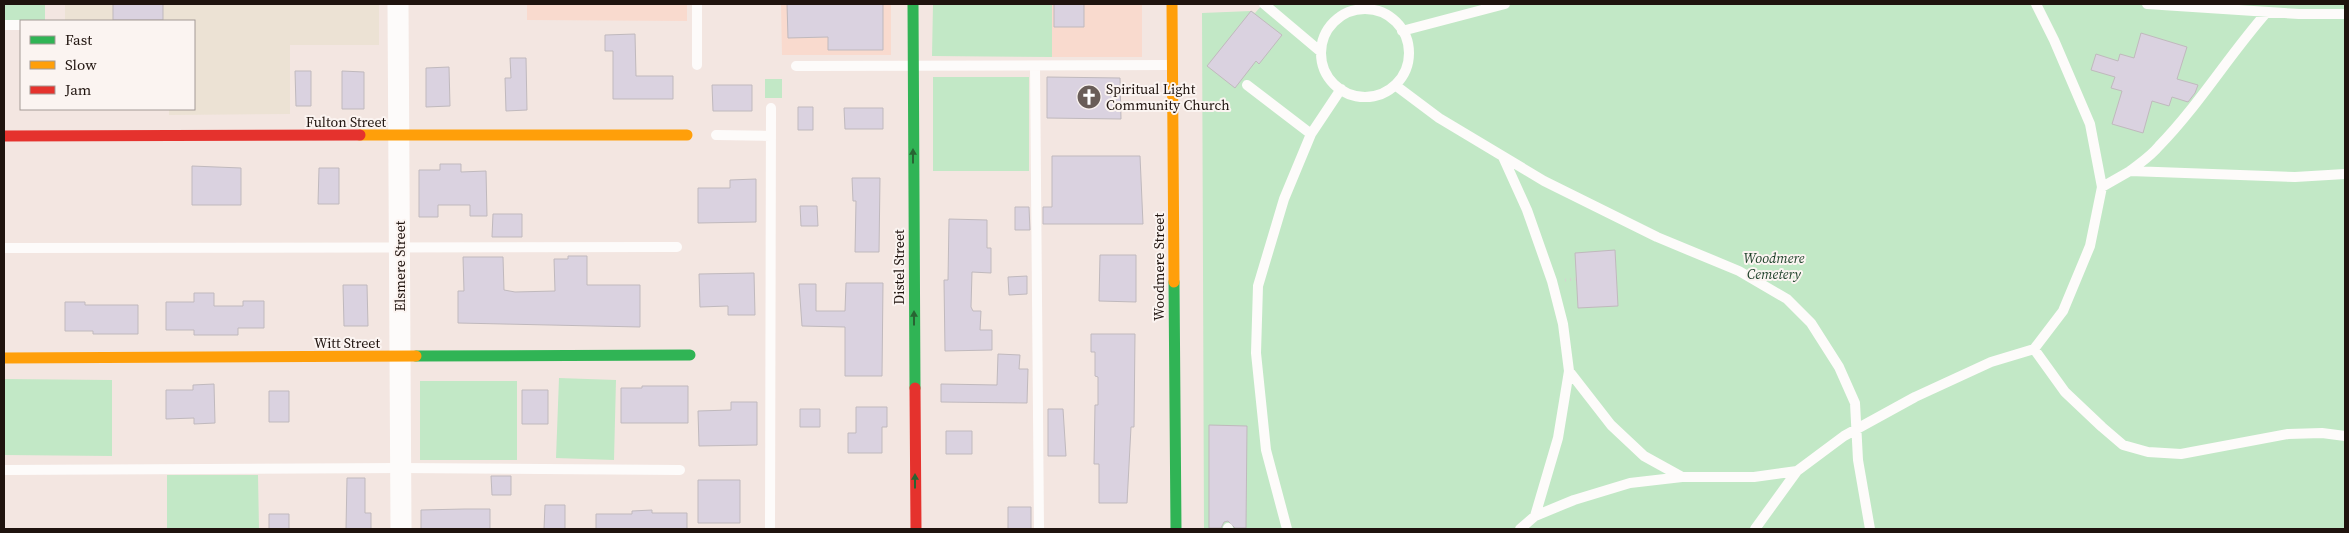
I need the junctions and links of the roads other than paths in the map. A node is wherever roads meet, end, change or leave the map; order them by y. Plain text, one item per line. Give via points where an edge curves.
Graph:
1 (398, 4) edge
2 (697, 4) edge
3 (913, 4) edge
4 (1172, 4) edge
5 (1264, 4) edge
6 (1505, 4) edge
7 (2036, 4) edge
8 (2147, 4) edge
9 (1352, 7) edge
10 (2267, 12) junction
11 (2345, 14) edge
12 (4, 25) edge
13 (20, 26) edge
14 (1402, 31) junction
15 (1321, 52) junction
16 (697, 65) dead end
17 (1173, 65) junction
18 (796, 66) dead end
19 (1035, 66) junction
20 (913, 67) junction
21 (1247, 84) dead end
22 (1394, 85) junction
23 (1341, 90) junction
24 (771, 108) dead end
25 (1311, 134) junction
26 (687, 135) dead end
27 (716, 135) dead end
28 (4, 136) edge
29 (771, 136) junction
30 (400, 137) junction
31 (1503, 157) junction
32 (2130, 171) junction
33 (2345, 174) edge
34 (2102, 187) junction
35 (401, 247) junction
36 (677, 247) dead end
37 (4, 248) edge
38 (2034, 349) junction
39 (690, 355) dead end
40 (4, 358) edge
41 (400, 358) junction
42 (1569, 371) junction
43 (1856, 430) junction
44 (2345, 436) edge
45 (401, 468) junction
46 (4, 470) edge
47 (680, 470) dead end
48 (1797, 471) junction
49 (1682, 477) junction
50 (1534, 516) junction
51 (401, 529) edge
52 (770, 529) edge
53 (916, 529) edge
54 (1039, 529) edge
55 (1176, 529) edge
56 (1287, 529) edge
57 (1520, 529) edge
58 (1755, 529) edge
59 (1870, 529) edge

1 - 30 street, Elsmere Street
2 - 16 lane
3 - 20 street, Distel Street
4 - 17 street, Woodmere Street
5 - 15 lane
6 - 14 lane
7 - 34 lane via 2090,124
8 - 10 lane
9 - 14 lane via 1389,17
9 - 15 lane via 1326,31
10 - 11 lane
10 - 32 lane via 2159,147
12 - 13 lane
14 - 22 lane via 1409,54 1406,68
15 - 23 lane via 1325,73
17 - 19 lane
17 - 55 street, Woodmere Street
18 - 20 lane
19 - 20 lane
19 - 54 lane
53 -> 20 street, Distel Street
21 - 25 lane
22 - 23 lane via 1375,96 1360,97
22 - 31 lane via 1439,118
23 - 25 lane
24 - 29 lane
25 - 56 lane via 1284,200 1258,286 1256,353 1266,450
26 - 30 street, Fulton Street
27 - 29 lane
28 - 30 street, Fulton Street
29 - 52 lane
30 - 35 street, Elsmere Street
31 - 42 lane via 1528,210 1552,281 1563,324
31 - 43 lane via 1544,181 1657,237 1739,272 1787,299 1811,323 1839,366 1855,403
32 - 33 lane via 2295,177
32 - 34 lane
34 - 38 lane via 2090,246 2063,311
35 - 36 lane
35 - 37 lane
35 - 41 street, Elsmere Street
38 - 43 lane via 1991,362 1915,397
38 - 44 lane via 2065,392 2102,427 2124,445 2148,452 2181,454 2288,434
39 - 41 street, Witt Street
40 - 41 street, Witt Street
41 - 45 street, Elsmere Street
42 - 49 lane via 1611,425 1644,456
42 - 50 lane via 1558,438
43 - 48 lane
43 - 59 lane
45 - 46 lane
45 - 47 lane
45 - 51 street, Elsmere Street
48 - 49 lane via 1754,477
48 - 58 lane
49 - 50 lane via 1630,483
50 - 57 lane

